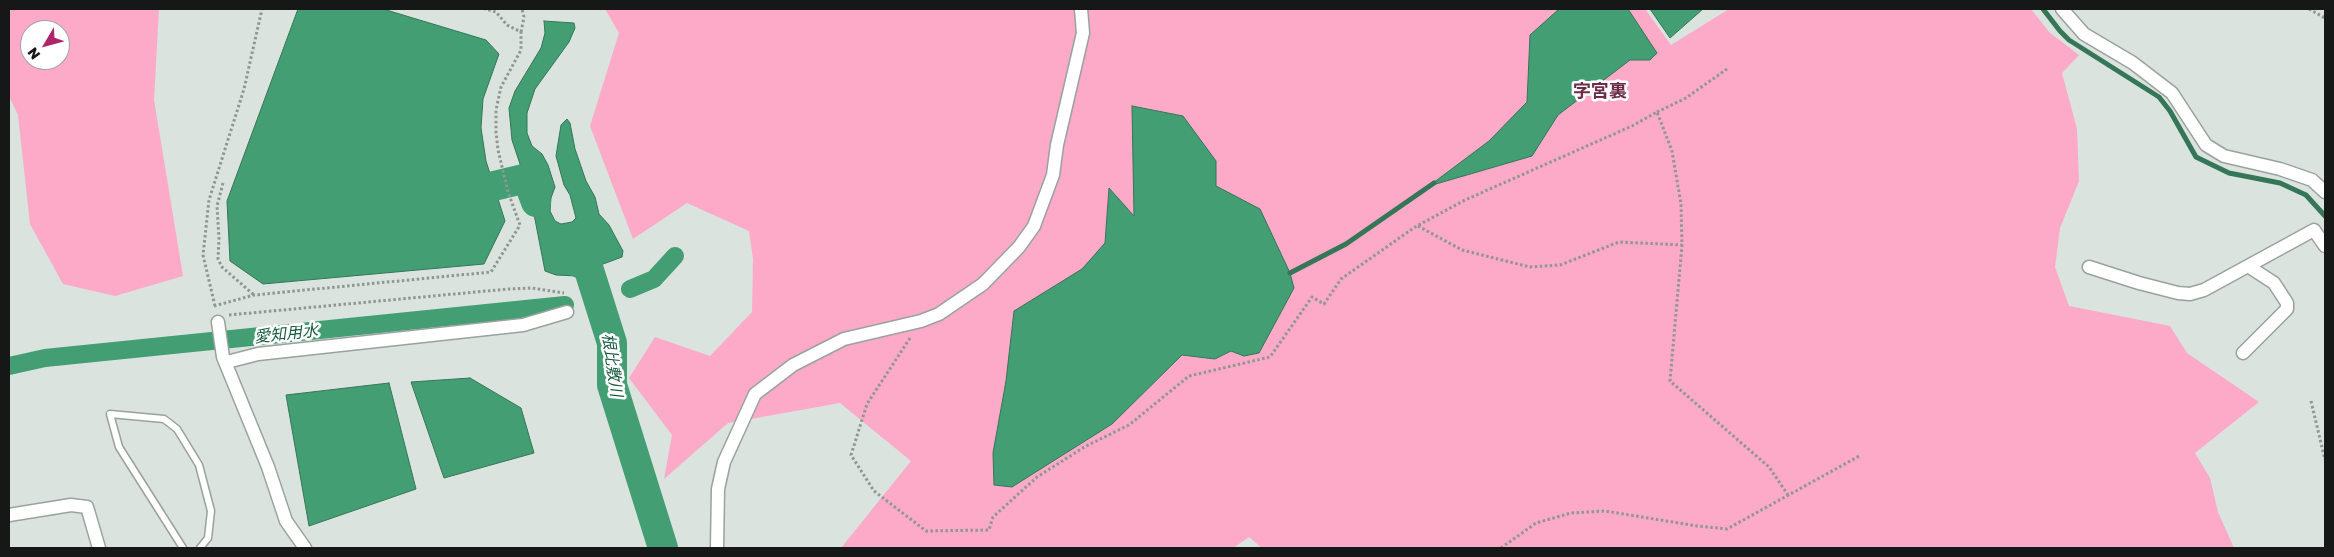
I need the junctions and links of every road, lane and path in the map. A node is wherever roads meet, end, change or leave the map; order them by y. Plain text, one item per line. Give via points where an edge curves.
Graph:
1 (262, 9) edge
2 (485, 9) edge
3 (522, 9) edge
4 (1081, 9) edge
5 (2062, 9) edge
6 (2309, 9) edge
7 (498, 10) edge
8 (2325, 18) edge
9 (521, 32) junction
10 (1727, 69) dead end
11 (1657, 112) junction
12 (223, 183) dead end
13 (2325, 192) edge
14 (1418, 226) junction
15 (1682, 245) junction
16 (2325, 246) edge
17 (2248, 266) junction
18 (2088, 267) dead end
19 (564, 293) dead end
20 (254, 295) junction
21 (214, 306) junction
22 (567, 312) dead end
23 (217, 317) junction
24 (920, 322) junction
25 (2242, 353) dead end
26 (225, 359) junction
27 (2311, 401) dead end
28 (1861, 456) dead end
29 (2325, 460) edge
30 (1788, 495) junction
31 (9, 515) edge
32 (99, 548) edge
33 (183, 548) edge
34 (200, 548) edge
35 (305, 548) edge
36 (717, 548) edge
37 (1501, 548) edge

1 - 21 path via 244,89 209,200 203,255
2 - 7 path
3 - 9 path
4 - 24 street via 1083,33 1053,174 1034,226 983,284 939,314
5 - 13 street via 2084,34 2133,63 2172,93 2206,145 2224,156 2280,168 2312,180
6 - 8 path
7 - 9 path via 507,24
9 - 20 path via 521,50 501,87 496,110 498,150 520,225 491,272
10 - 11 path via 1686,98
11 - 14 path via 1465,200
11 - 15 path via 1672,151 1681,204
12 - 20 path via 217,206 218,259 222,267
14 - 15 path via 1462,250 1530,268 1560,265 1619,242
14 - 24 path via 1341,279 1324,304 1312,297 1270,357 1189,376 1129,424 1037,477 993,517 989,530 926,530 874,491 851,455 867,404
15 - 30 path via 1670,381 1769,467
16 - 17 street via 2314,230
17 - 18 street via 2190,294
17 - 25 street via 2274,283 2287,302 2287,309
19 - 23 path via 508,288
20 - 21 path
21 - 23 path
22 - 26 street via 522,326
23 - 26 street
24 - 36 street via 844,339 793,365 755,394 724,462 718,489
26 - 35 street via 286,521
27 - 29 path
28 - 30 path
30 - 37 path via 1727,529 1605,511 1571,513 1536,523
31 - 32 street via 71,504 87,507
33 - 34 lane via 119,447 110,414 164,419 177,429 199,465 211,511 208,538

